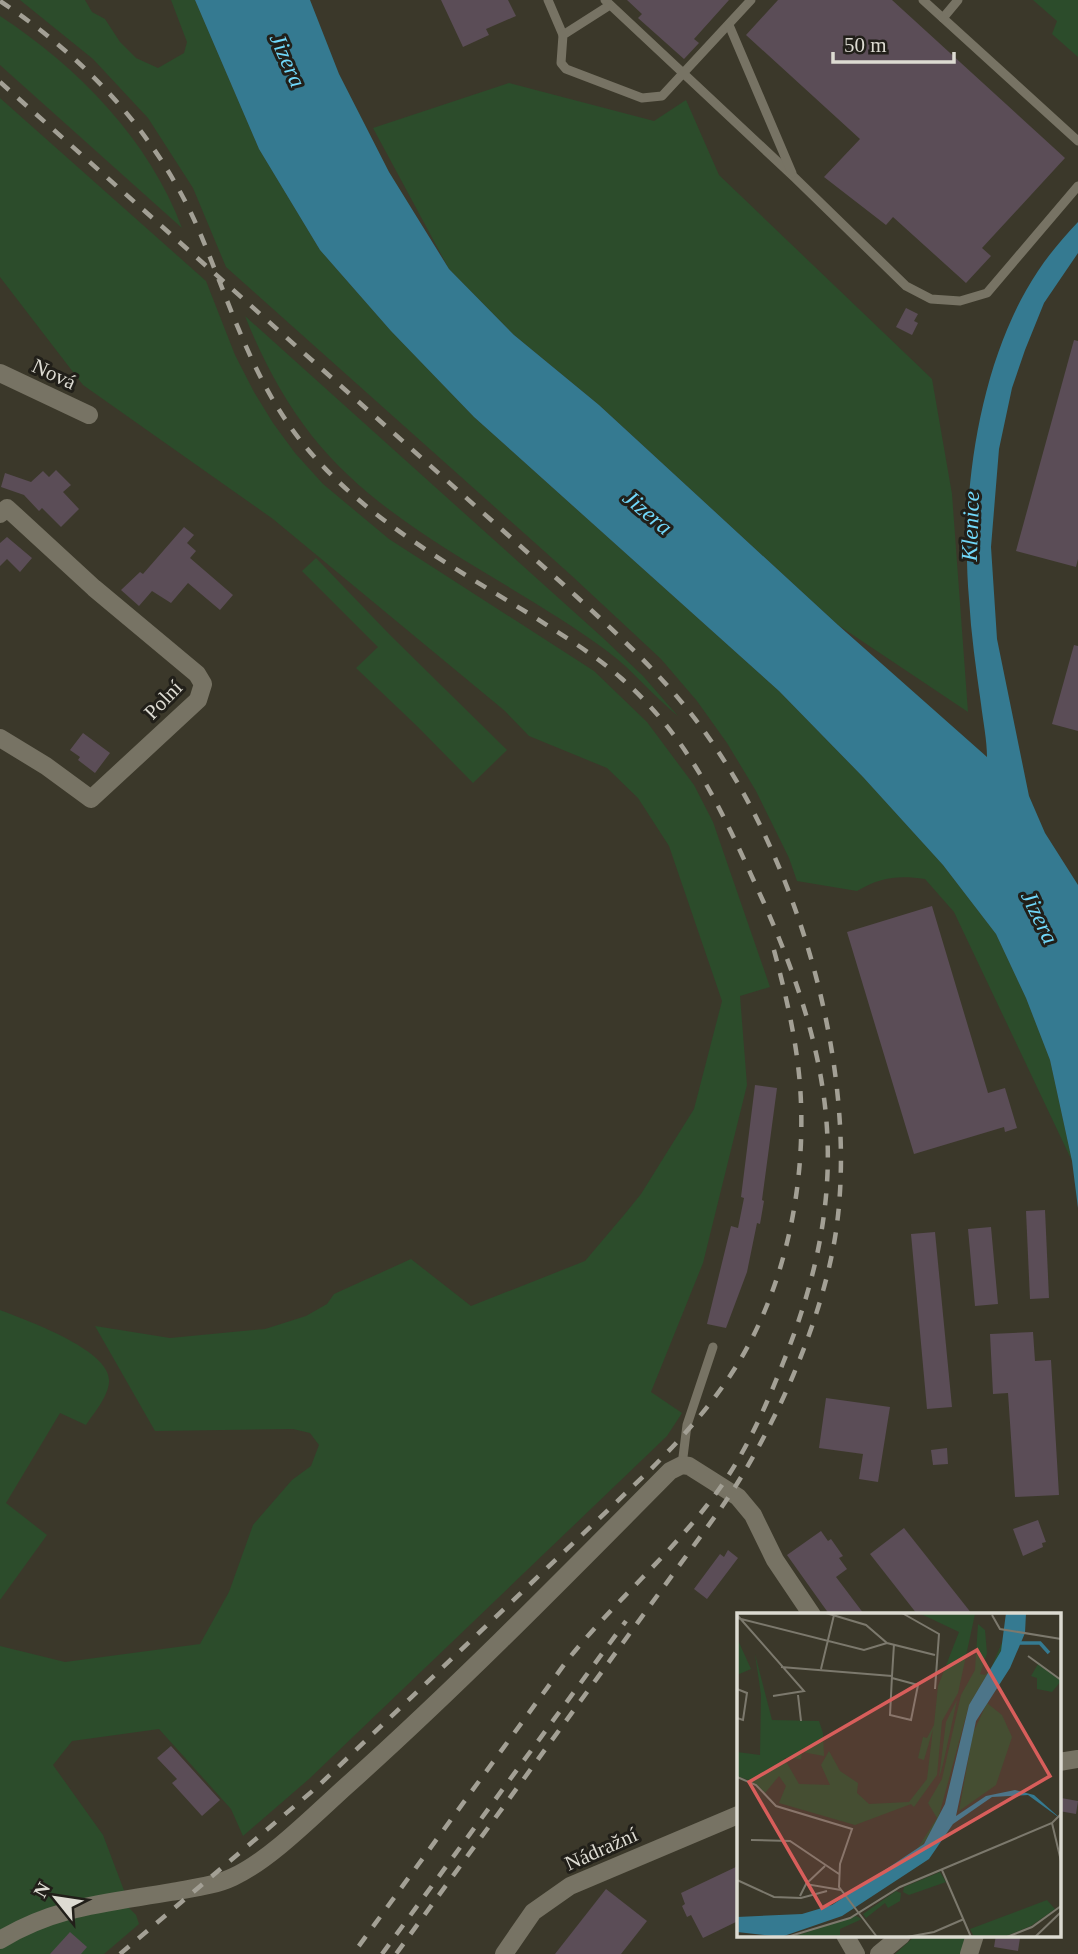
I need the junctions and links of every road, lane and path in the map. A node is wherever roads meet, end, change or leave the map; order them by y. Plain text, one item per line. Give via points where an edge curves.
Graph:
1 (548, 0) edge
2 (751, 0) edge
3 (923, 0) edge
4 (958, 0) edge
5 (607, 3) edge
6 (943, 18) junction
7 (729, 25) junction
8 (563, 35) junction
9 (683, 75) junction
10 (1078, 141) edge
11 (794, 177) junction
12 (1078, 186) edge
13 (0, 373) edge
14 (89, 415) dead end
15 (0, 514) edge
16 (0, 738) edge
17 (713, 1347) dead end
18 (682, 1465) junction
19 (811, 1613) edge
20 (1078, 1759) edge
21 (1060, 1762) edge
22 (737, 1815) edge
23 (846, 1937) edge
24 (900, 1937) edge
25 (974, 1937) edge
26 (0, 1940) edge
27 (505, 1954) edge
28 (856, 1954) edge
29 (879, 1954) edge
30 (969, 1954) edge

1 - 8 lane
2 - 7 lane
3 - 6 lane
4 - 6 lane
5 - 8 lane
5 - 9 lane
6 - 10 lane
7 - 9 lane
7 - 11 lane
8 - 9 lane via 562,64 566,69 642,98 662,96
9 - 11 lane
11 - 12 lane via 906,286 931,299 960,302 987,293
13 - 14 street, Nová
15 - 16 street, Polní via 7,508 203,684 198,700 91,799
17 - 18 lane via 687,1425
18 - 19 street via 695,1468 745,1504
18 - 26 street via 670,1471 426,1714 251,1867 199,1887 68,1909
20 - 21 street
22 - 27 street, Nádražní via 570,1886 533,1912
23 - 28 street
24 - 29 street
25 - 30 street

